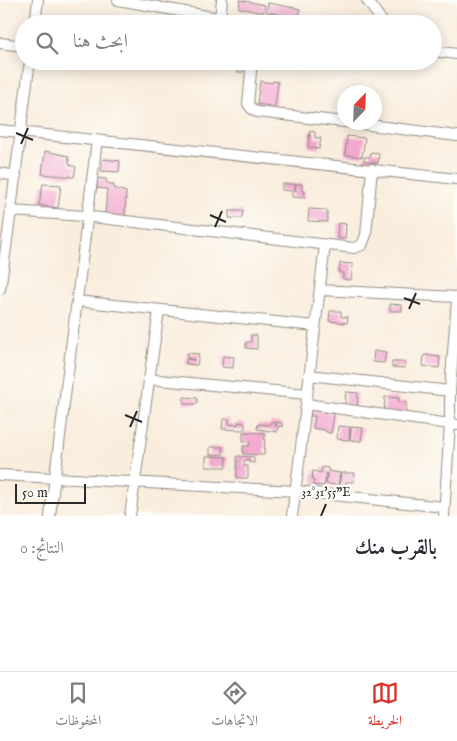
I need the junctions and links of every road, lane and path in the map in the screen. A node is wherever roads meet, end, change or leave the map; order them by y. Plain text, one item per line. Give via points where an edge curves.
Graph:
1 (38, 0) edge
2 (118, 0) edge
3 (222, 0) edge
4 (367, 0) edge
5 (141, 2) edge
6 (36, 15) edge
7 (209, 15) edge
8 (220, 15) edge
9 (378, 15) edge
10 (0, 43) edge
11 (15, 45) edge
12 (442, 52) edge
13 (457, 54) edge
14 (29, 70) edge
15 (251, 70) edge
16 (337, 121) edge
17 (382, 127) edge
18 (0, 130) edge
19 (19, 133) junction
20 (457, 136) edge
21 (97, 140) junction
22 (372, 169) junction
23 (0, 173) edge
24 (16, 176) junction
25 (457, 179) edge
26 (11, 212) junction
27 (88, 216) junction
28 (325, 245) junction
29 (2, 265) edge
30 (0, 288) edge
31 (320, 290) junction
32 (457, 298) edge
33 (77, 301) junction
34 (159, 310) junction
35 (315, 326) junction
36 (455, 355) edge
37 (309, 375) junction
38 (148, 379) junction
39 (450, 391) junction
40 (306, 399) junction
41 (453, 424) edge
42 (452, 474) edge
43 (0, 475) edge
44 (56, 477) junction
45 (135, 482) junction
46 (296, 491) junction
47 (444, 512) edge
48 (50, 516) edge
49 (130, 516) edge
50 (292, 516) edge

1 - 6 street
2 - 5 street
3 - 8 street
4 - 9 street
5 - 7 street
10 - 11 street
12 - 13 street
14 - 19 street
15 - 16 street via 248,104 252,109
17 - 20 street
18 - 19 street
19 - 21 street
19 - 24 street
21 - 22 street
21 - 27 street
22 - 25 street
22 - 28 street via 366,235 362,245 354,248
23 - 24 street
24 - 26 street
26 - 27 street
26 - 29 street
27 - 28 street
27 - 33 street
28 - 31 street
29 - 30 street
31 - 32 street
31 - 35 street
32 - 36 street
33 - 34 street
33 - 44 street
34 - 35 street
34 - 38 street
35 - 37 street
36 - 39 street
37 - 39 street
37 - 40 street
38 - 40 street
38 - 45 street
39 - 41 street
40 - 41 street
40 - 46 street
41 - 42 street
42 - 47 street
43 - 44 street
44 - 45 street
44 - 48 street
45 - 46 street
45 - 49 street
46 - 47 street
46 - 50 street

